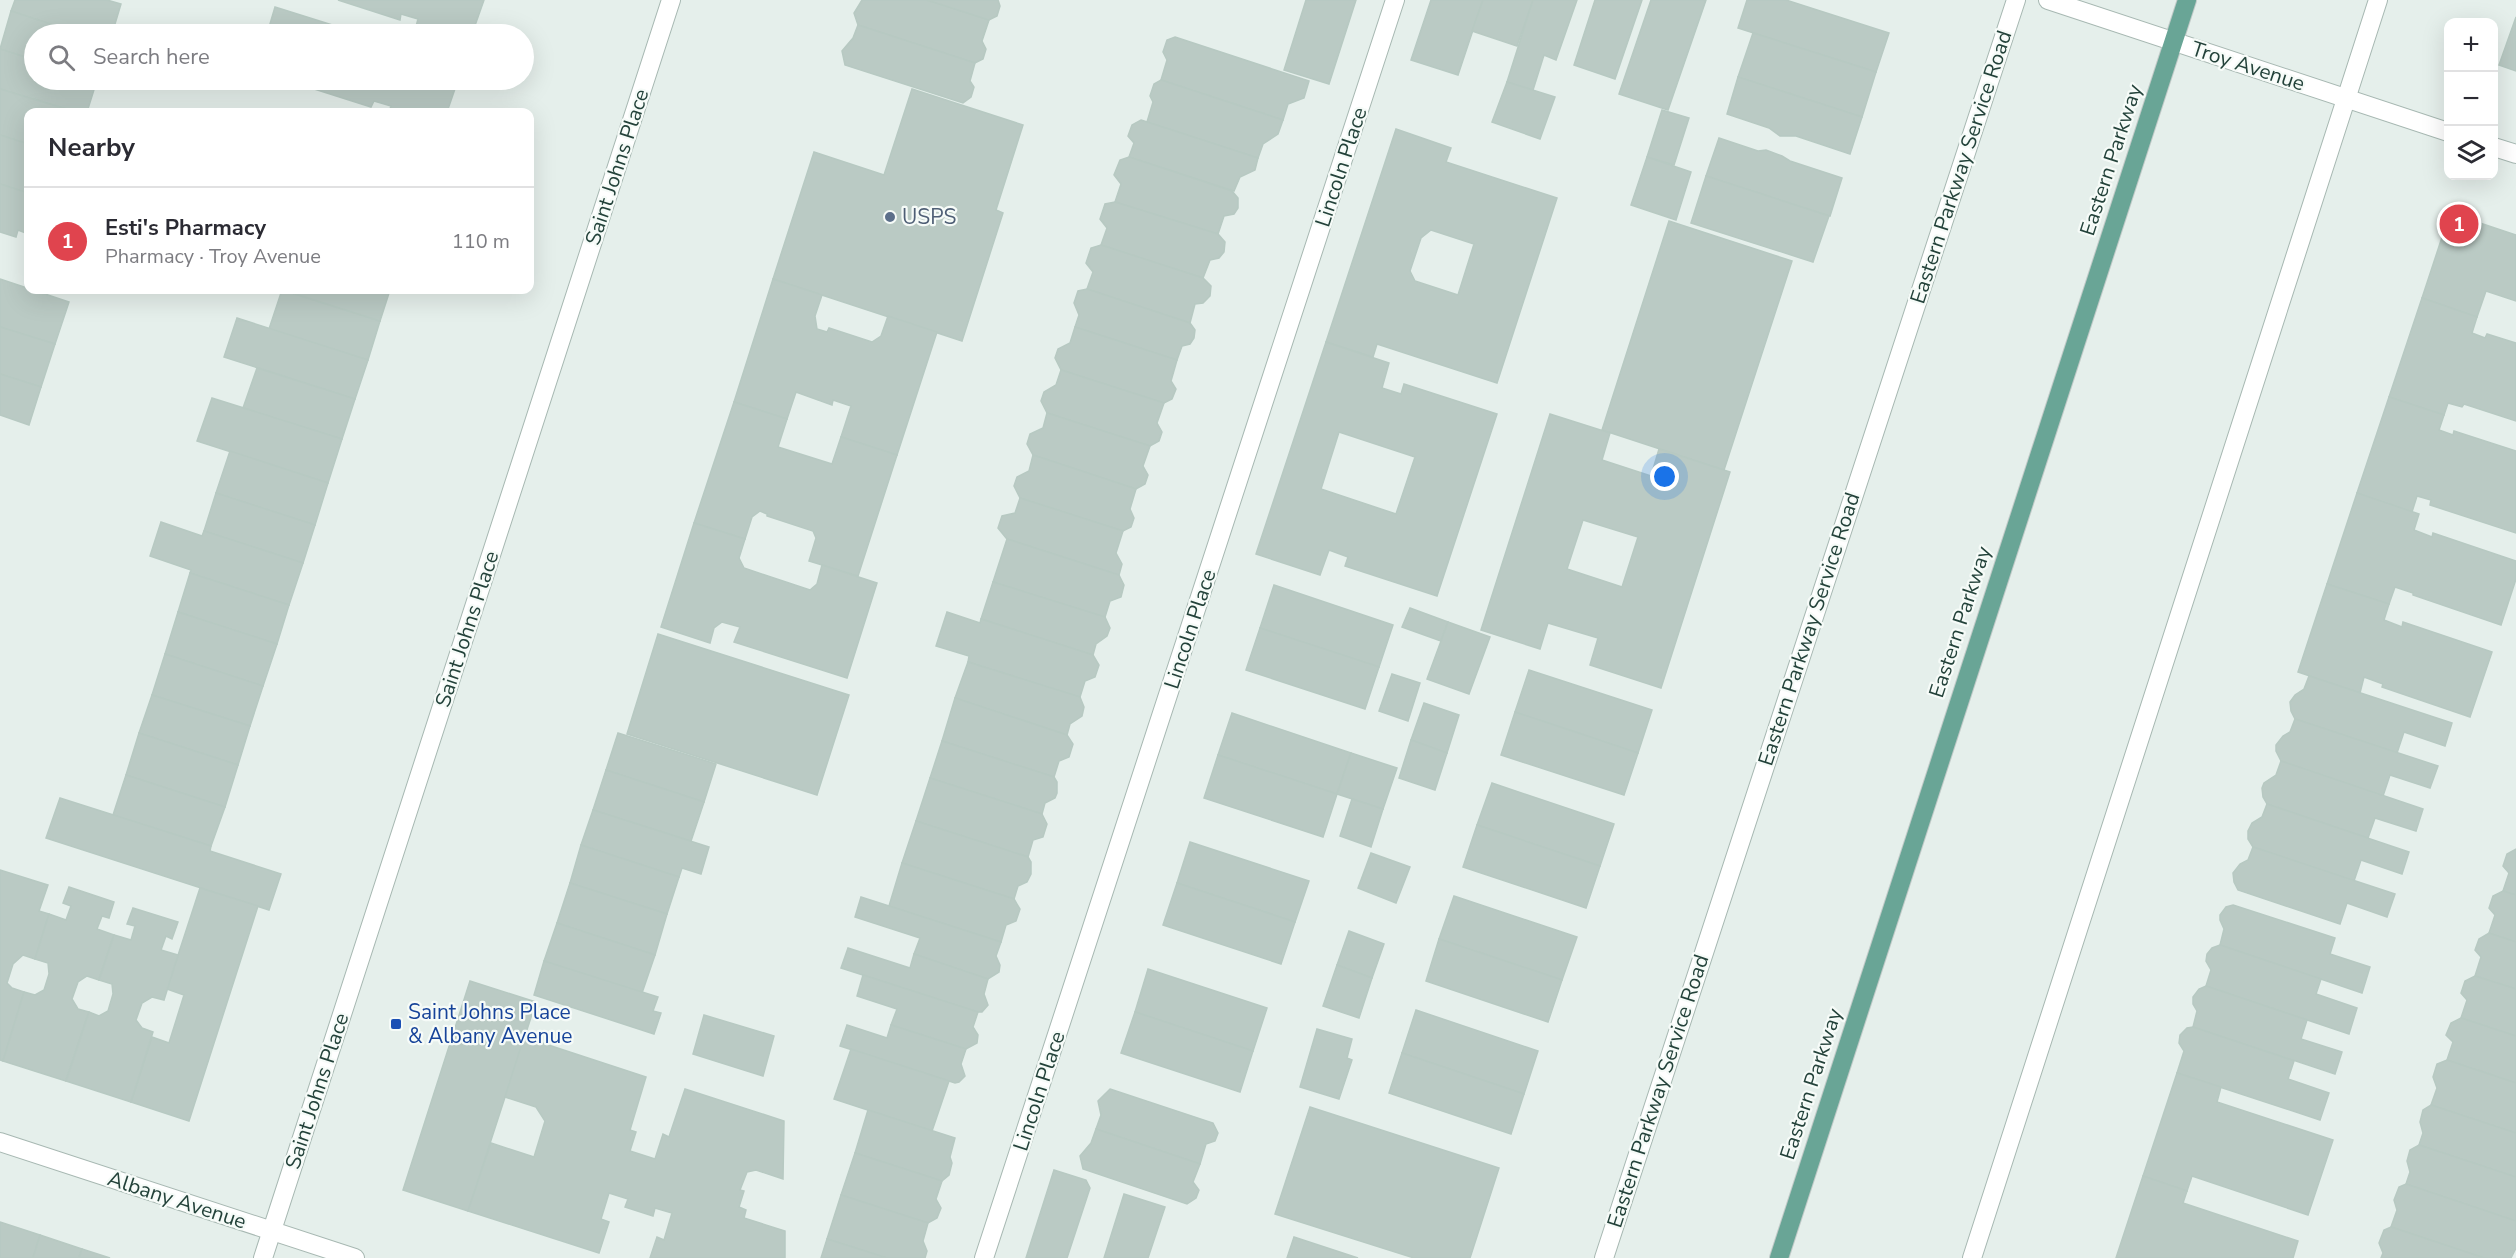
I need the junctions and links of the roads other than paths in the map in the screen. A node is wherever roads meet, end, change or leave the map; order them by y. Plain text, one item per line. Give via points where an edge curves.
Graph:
1 (671, 0) edge
2 (1395, 0) edge
3 (2016, 0) edge
4 (2048, 0) edge
5 (2187, 0) edge
6 (2378, 0) edge
7 (2174, 42) junction
8 (2346, 99) junction
9 (2444, 131) edge
10 (2498, 149) edge
11 (2516, 154) edge
12 (0, 1142) edge
13 (271, 1231) junction
14 (263, 1258) edge
15 (355, 1258) edge
16 (984, 1258) edge
17 (1604, 1258) edge
18 (1779, 1258) edge
19 (1972, 1258) edge

1 - 13 street, Saint Johns Place
2 - 16 street, Lincoln Place
3 - 17 street, Eastern Parkway Service Road
4 - 7 street, Troy Avenue
5 - 7 main road, Eastern Parkway
6 - 8 street
7 - 8 street, Troy Avenue
7 - 18 main road, Eastern Parkway
8 - 9 street, Troy Avenue
8 - 19 street
10 - 11 street
12 - 13 street, Albany Avenue
13 - 14 street, Saint Johns Place
13 - 15 street, Albany Avenue

